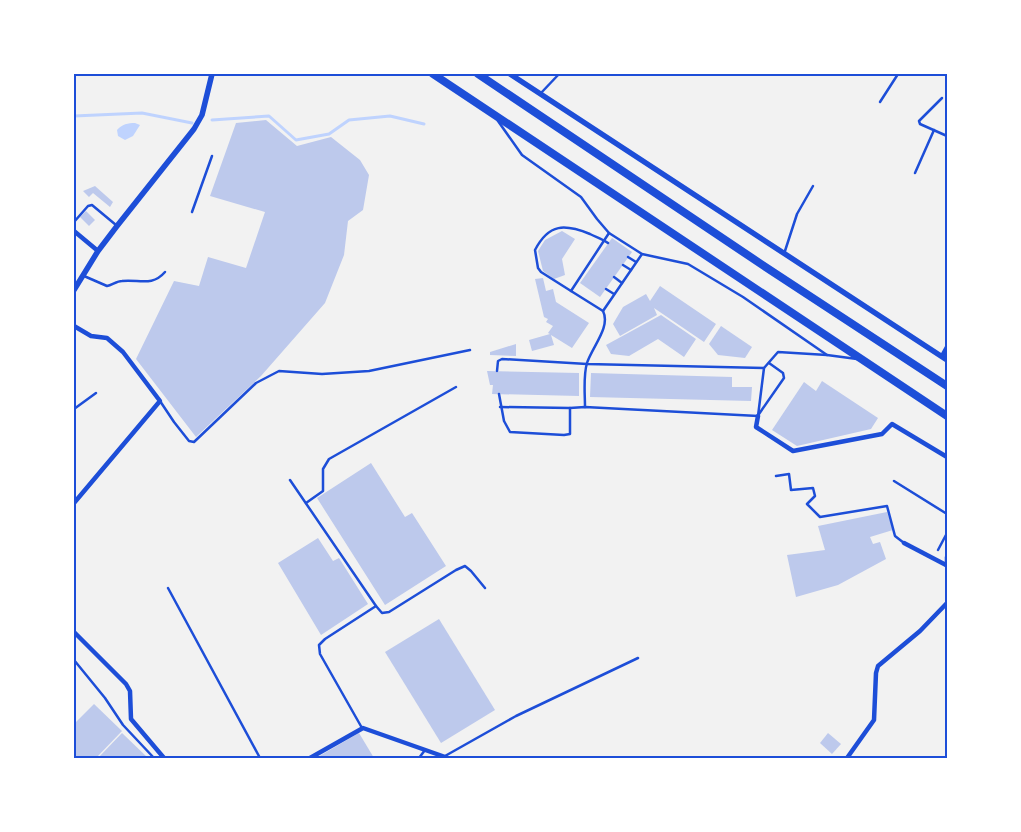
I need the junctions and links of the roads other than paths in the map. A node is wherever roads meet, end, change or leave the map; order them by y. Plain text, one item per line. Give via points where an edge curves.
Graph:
1 (212, 74) edge
2 (434, 74) edge
3 (478, 74) edge
4 (510, 74) edge
5 (560, 74) edge
6 (898, 74) edge
7 (540, 94) junction
8 (942, 98) dead end
9 (880, 102) dead end
10 (494, 116) junction
11 (934, 130) junction
12 (947, 136) edge
13 (212, 156) dead end
14 (915, 173) dead end
15 (813, 186) dead end
16 (192, 212) dead end
17 (74, 222) edge
18 (117, 226) junction
19 (74, 231) edge
20 (609, 233) junction
21 (604, 240) junction
22 (608, 243) dead end
23 (599, 249) junction
24 (98, 251) junction
25 (602, 252) dead end
26 (642, 254) junction
27 (784, 254) junction
28 (628, 257) dead end
29 (636, 262) junction
30 (622, 264) dead end
31 (631, 270) junction
32 (164, 272) dead end
33 (83, 275) junction
34 (614, 277) dead end
35 (622, 283) junction
36 (606, 289) dead end
37 (74, 290) edge
38 (571, 291) junction
39 (614, 294) junction
40 (603, 311) junction
41 (74, 326) edge
42 (947, 347) edge
43 (470, 350) dead end
44 (827, 355) junction
45 (945, 358) edge
46 (863, 360) junction
47 (769, 362) junction
48 (587, 364) junction
49 (764, 368) junction
50 (498, 371) dead end
51 (456, 386) dead end
52 (947, 386) edge
53 (96, 393) dead end
54 (499, 394) dead end
55 (160, 401) junction
56 (500, 407) junction
57 (585, 407) junction
58 (570, 408) junction
59 (74, 409) edge
60 (758, 416) junction
61 (947, 416) edge
62 (947, 457) edge
63 (776, 476) dead end
64 (290, 480) dead end
65 (894, 481) dead end
66 (74, 503) edge
67 (306, 503) junction
68 (947, 514) edge
69 (947, 533) edge
70 (904, 543) joint
71 (938, 550) dead end
72 (947, 557) edge
73 (947, 567) edge
74 (168, 588) dead end
75 (485, 588) dead end
76 (947, 603) edge
77 (376, 606) junction
78 (74, 632) edge
79 (638, 658) dead end
80 (74, 660) edge
81 (363, 728) junction
82 (425, 750) junction
83 (154, 758) edge
84 (164, 758) edge
85 (260, 758) edge
86 (310, 758) edge
87 (419, 758) edge
88 (446, 758) edge
89 (847, 758) edge

1 - 18 street via 202,115 194,129
2 - 10 highway
3 - 52 highway
4 - 7 street
5 - 7 lane
6 - 9 lane
7 - 27 street
8 - 11 lane via 919,121
10 - 20 lane via 522,156 580,196
10 - 46 highway
11 - 12 lane
11 - 14 lane
13 - 16 lane
15 - 27 lane via 797,214
17 - 18 lane via 92,205
18 - 24 street
19 - 24 street
20 - 21 lane
20 - 26 lane
21 - 22 lane
21 - 23 lane
21 - 38 lane via 565,226 553,230 538,243 534,250 538,268
23 - 25 lane
23 - 38 lane
24 - 33 street
26 - 29 lane
26 - 44 lane via 688,264 743,297
27 - 45 street
28 - 29 lane
29 - 31 lane
30 - 31 lane
31 - 35 lane
32 - 33 lane via 150,281 120,281 107,286
33 - 37 street
34 - 35 lane
35 - 39 lane
36 - 39 lane
38 - 40 lane
39 - 40 lane
40 - 48 lane via 606,321
41 - 55 street via 91,336 107,338 123,352
42 - 45 street
43 - 55 lane via 369,371 272,373 256,383 194,442 184,435
44 - 46 lane
44 - 47 lane via 778,352
46 - 61 highway
47 - 49 lane
47 - 60 lane via 784,378
48 - 49 lane
48 - 50 lane via 502,359 498,361
48 - 57 lane
49 - 60 lane
51 - 67 lane via 329,460 323,468 323,491
53 - 59 lane
54 - 56 lane
55 - 66 street
56 - 58 lane
56 - 58 lane via 509,432 564,435 570,434
57 - 58 lane
57 - 60 lane
60 - 62 street via 756,427 793,451 882,434 892,424
63 - 70 lane via 789,474 791,490 813,488 815,496 807,504 820,516 887,506 895,536
64 - 67 lane
65 - 68 lane
67 - 77 lane
69 - 71 lane
70 - 73 street
72 - 73 street
74 - 85 lane
75 - 77 lane via 465,566 388,612 382,613
76 - 89 street via 878,666 874,720
77 - 81 lane via 318,645 320,654
78 - 84 street via 126,684 130,691 130,719
79 - 88 lane via 516,716
80 - 83 lane via 123,725
81 - 82 street
81 - 86 street
82 - 87 lane
82 - 88 street

